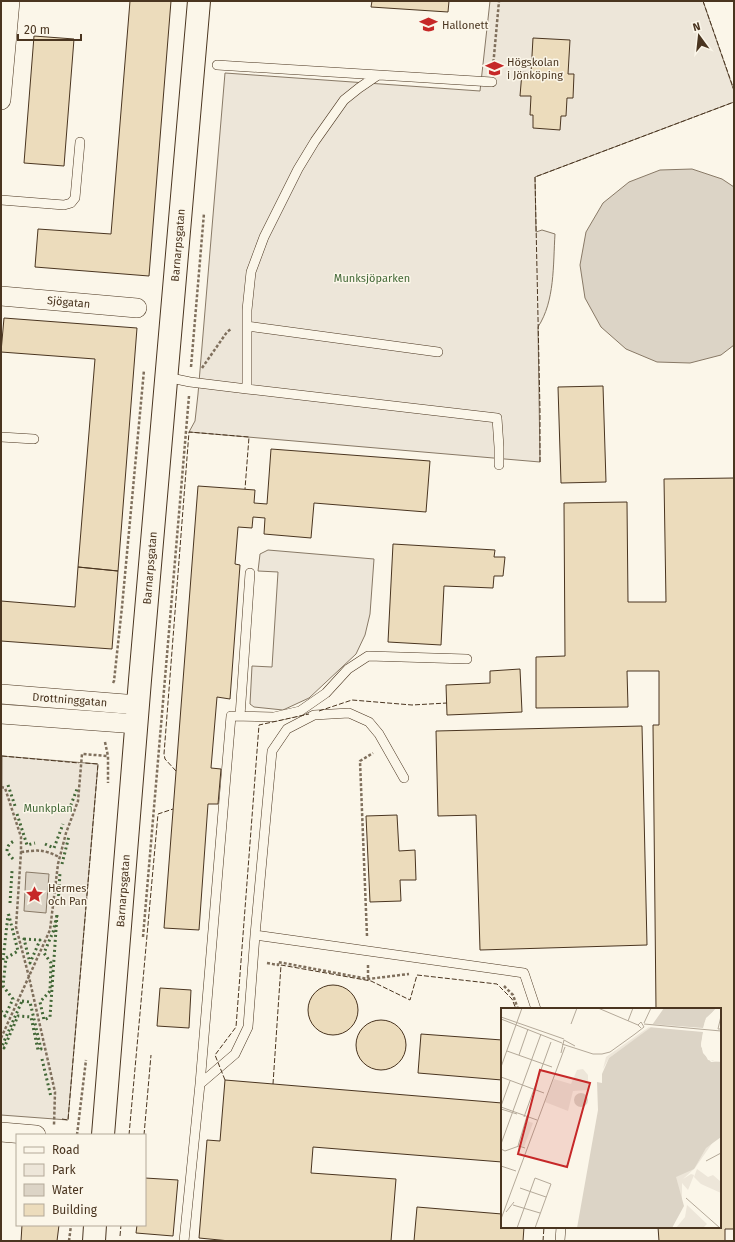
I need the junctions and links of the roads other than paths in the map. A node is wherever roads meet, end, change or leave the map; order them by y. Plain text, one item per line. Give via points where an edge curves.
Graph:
1 (10, 1) edge
2 (199, 1) edge
3 (217, 65) dead end
4 (378, 75) junction
5 (492, 82) road end
6 (1, 100) edge
7 (80, 142) dead end
8 (1, 200) edge
9 (1, 296) edge
10 (137, 308) dead end
11 (247, 326) junction
12 (438, 352) dead end
13 (166, 377) junction
14 (247, 389) junction
15 (1, 437) edge
16 (34, 440) dead end
17 (499, 465) dead end
18 (250, 573) dead end
19 (467, 659) dead end
20 (1, 694) edge
21 (1, 714) edge
22 (138, 715) junction
23 (240, 716) junction
24 (404, 778) dead end
25 (255, 935) junction
26 (536, 1008) edge
27 (200, 1084) junction
28 (1, 1132) edge
29 (24, 1134) edge
30 (103, 1134) edge
31 (95, 1226) edge
32 (561, 1228) edge
33 (94, 1241) edge
34 (184, 1241) edge
35 (560, 1241) edge

1 - 6 street
2 - 13 main road, Barnarpsgatan
3 - 4 lane
4 - 5 lane
4 - 11 lane via 344,100 298,169 264,237 251,272
7 - 8 lane via 75,198 71,203 64,205
9 - 10 street, Sjögatan
11 - 12 lane
11 - 14 lane
13 - 14 lane
13 - 22 main road, Barnarpsgatan
14 - 17 lane via 497,418
15 - 16 lane
18 - 23 lane
19 - 23 lane via 368,656 348,669 326,693 300,711 274,717
20 - 22 street, Drottninggatan
21 - 22 street, Drottninggatan
22 - 30 main road, Barnarpsgatan
23 - 27 lane via 231,716
24 - 25 lane via 369,722 348,713 314,715 287,729 272,751
25 - 26 lane via 524,973
25 - 27 lane via 248,1027 235,1054
27 - 34 lane
28 - 29 street
31 - 33 main road
32 - 35 lane

